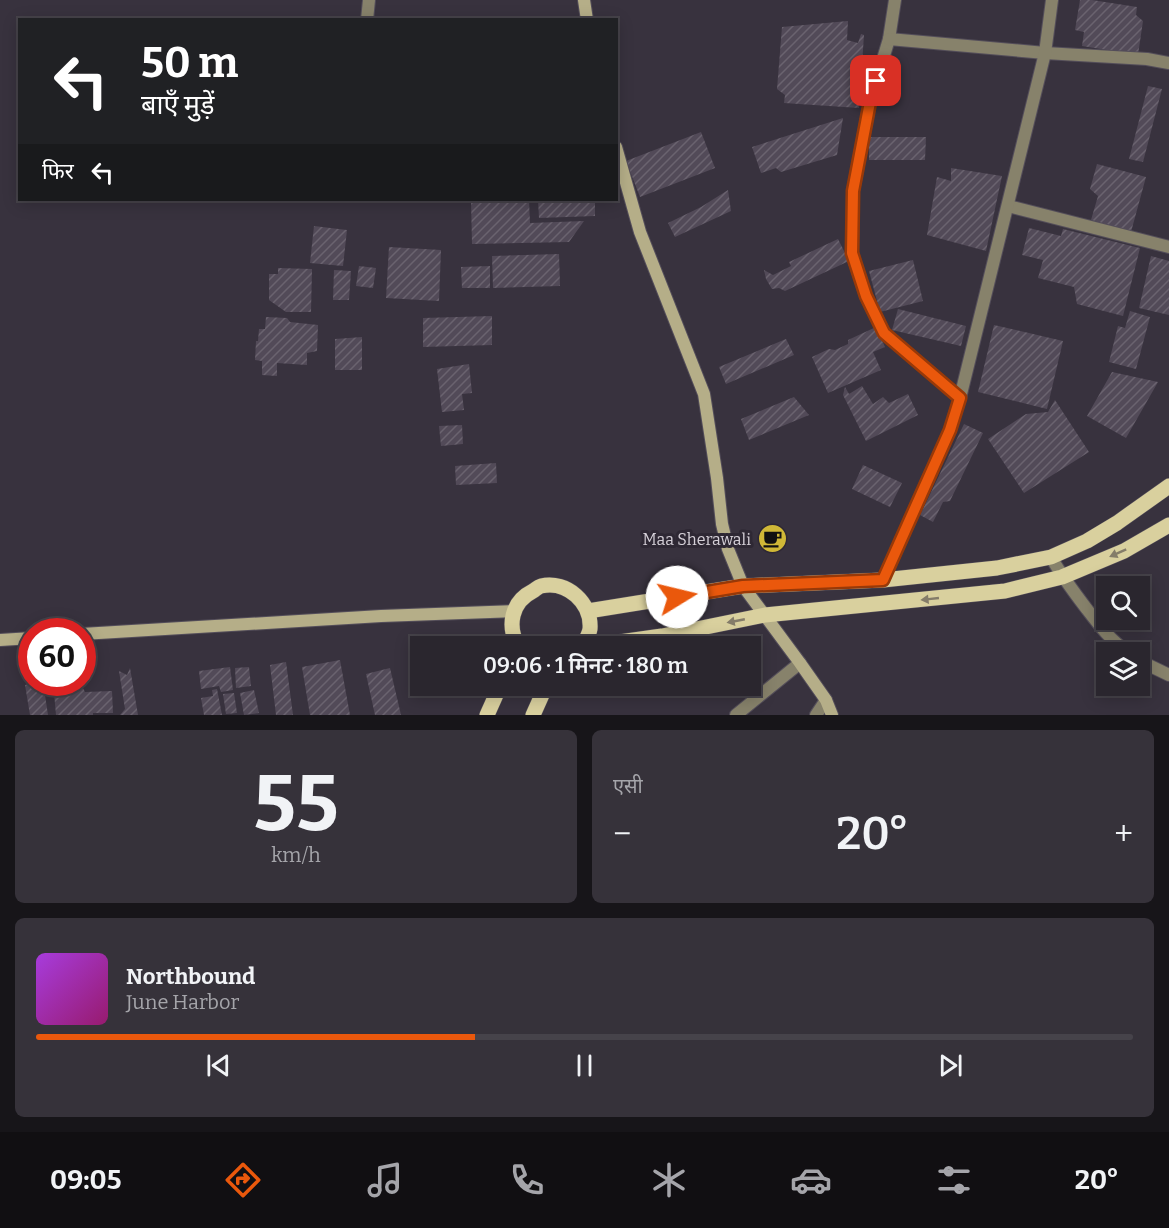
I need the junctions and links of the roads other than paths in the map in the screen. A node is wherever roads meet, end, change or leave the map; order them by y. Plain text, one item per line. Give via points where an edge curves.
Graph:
1 (369, 0) edge
2 (584, 0) edge
3 (895, 0) edge
4 (1052, 0) edge
5 (367, 18) edge
6 (587, 18) edge
7 (889, 39) junction
8 (1045, 53) junction
9 (1169, 63) edge
10 (618, 154) edge
11 (1008, 206) junction
12 (1169, 247) edge
13 (960, 398) junction
14 (1169, 486) edge
15 (1169, 525) edge
16 (1051, 557) junction
17 (1062, 577) junction
18 (883, 580) junction
19 (743, 586) junction
20 (514, 611) junction
21 (588, 611) junction
22 (765, 615) junction
23 (96, 633) edge
24 (514, 636) edge
25 (587, 636) edge
26 (662, 636) edge
27 (18, 639) edge
28 (0, 640) edge
29 (1114, 642) edge
30 (800, 663) junction
31 (1150, 666) edge
32 (1169, 675) edge
33 (496, 696) edge
34 (542, 696) edge
35 (826, 700) junction
36 (487, 715) edge
37 (533, 715) edge
38 (736, 715) edge
39 (816, 715) edge
40 (832, 715) edge

1 - 5 street
2 - 6 street
3 - 7 street
4 - 8 street
7 - 8 street
7 - 13 street via 870,102 853,191 852,253 884,333
8 - 9 street
8 - 11 street
10 - 19 street via 640,232 704,394 722,524
11 - 12 street
11 - 13 street
13 - 18 street via 950,430
14 - 16 main road via 1117,523
15 -> 17 main road via 1124,551
16 - 17 street
16 - 18 main road via 997,568
17 -> 22 main road via 1005,591
17 - 29 street
18 - 19 main road
19 - 21 main road
19 - 22 street
20 - 21 main road via 524,595 541,586 560,586 577,595
20 - 23 street via 381,615
20 - 24 main road
21 - 25 main road
22 -> 26 main road
22 - 30 street
27 - 28 street
30 - 35 street
30 - 38 street
31 - 32 street
33 - 36 main road
34 - 37 main road
35 - 39 street
35 - 40 street

